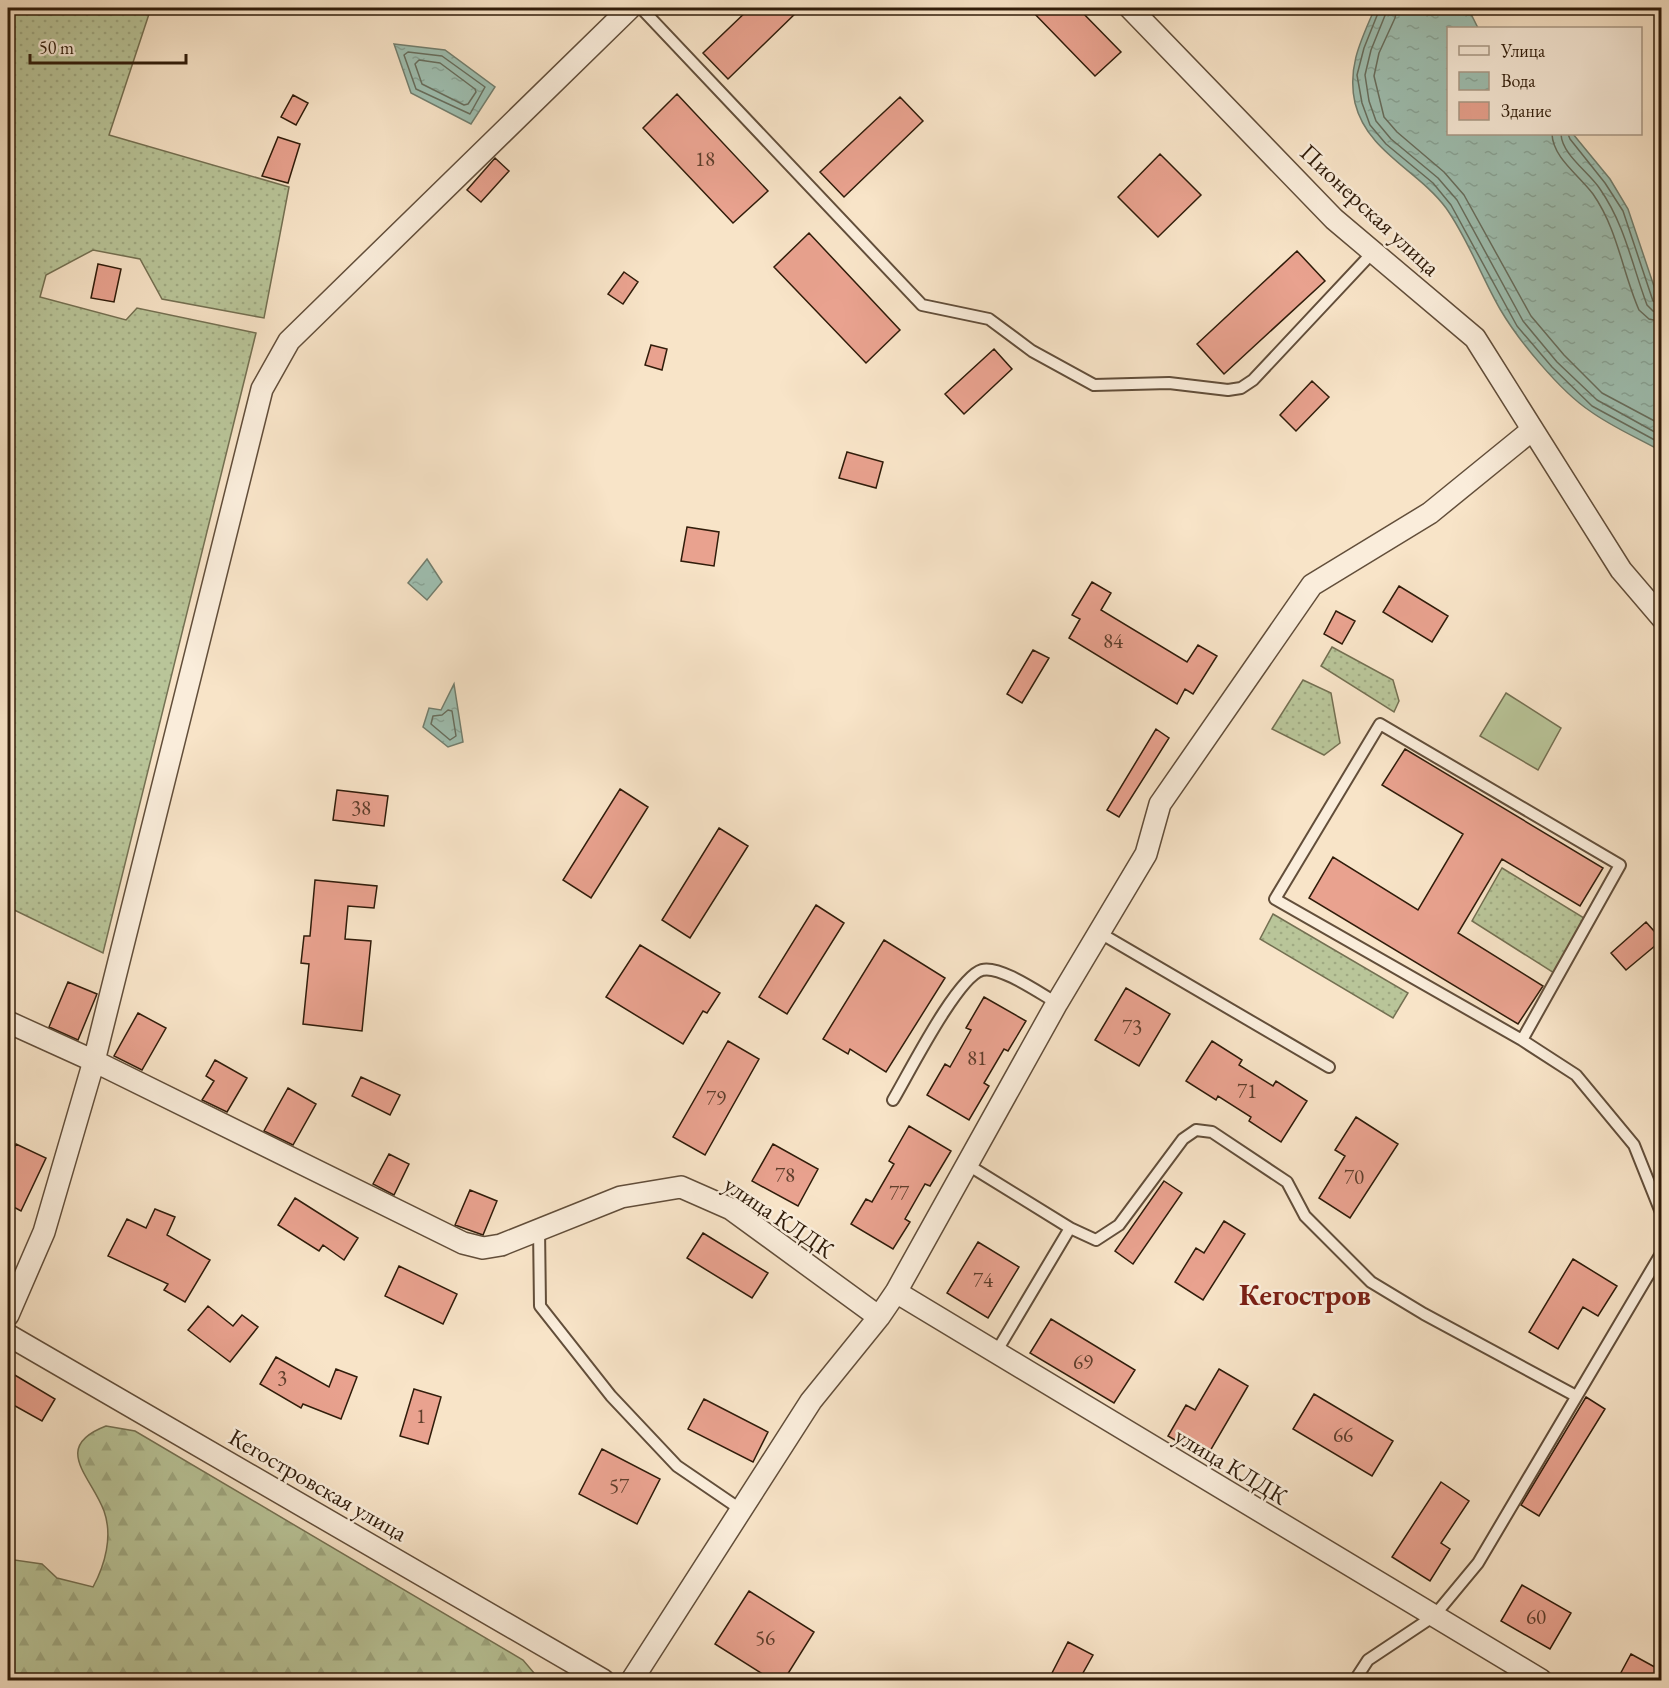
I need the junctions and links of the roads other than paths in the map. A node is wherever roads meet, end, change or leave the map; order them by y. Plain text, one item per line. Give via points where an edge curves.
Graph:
1 (630, 8) edge
2 (641, 8) edge
3 (1130, 8) edge
4 (1373, 252) junction
5 (1532, 430) junction
6 (1662, 618) edge
7 (1100, 933) junction
8 (1057, 1003) junction
9 (8, 1022) edge
10 (1522, 1040) junction
11 (94, 1061) junction
12 (1329, 1067) dead end
13 (893, 1100) dead end
14 (968, 1165) junction
15 (1662, 1176) edge
16 (1654, 1194) junction
17 (1662, 1215) edge
18 (539, 1228) junction
19 (1070, 1228) junction
20 (1662, 1252) edge
21 (896, 1292) junction
22 (8, 1315) edge
23 (879, 1317) junction
24 (8, 1335) edge
25 (995, 1354) junction
26 (1576, 1396) junction
27 (740, 1509) junction
28 (1434, 1616) junction
29 (603, 1680) edge
30 (632, 1680) edge
31 (1355, 1680) edge
32 (1541, 1680) edge

1 - 11 street via 289,341 262,389
2 - 4 lane via 922,305 989,319 1032,351 1094,385 1169,383 1241,388 1253,380
3 - 4 street, Пионерская улица via 1334,219
4 - 5 street, Пионерская улица via 1475,338
5 - 6 street, Пионерская улица via 1621,570
5 - 7 street via 1430,513 1312,585 1160,804 1146,855
7 - 8 street
7 - 12 lane
8 - 13 lane via 996,971 975,974 954,995
8 - 14 street
9 - 11 street, улица КЛДК
10 - 10 lane via 1275,899 1380,724 1620,865
10 - 16 lane via 1576,1076 1634,1145
11 - 18 street, улица КЛДК via 463,1243 483,1248 501,1245
11 - 22 street via 44,1232
14 - 19 lane
14 - 21 street
15 - 16 lane
16 - 17 lane
18 - 23 street, улица КЛДК via 621,1197 681,1187 731,1209
18 - 27 lane via 540,1306 611,1396 677,1466
19 - 25 lane
19 - 26 lane via 1096,1240 1106,1236 1119,1226 1183,1139 1196,1130 1212,1132 1287,1182 1305,1216 1371,1282
20 - 26 lane
21 - 23 street
21 - 25 street, улица КЛДК
23 - 27 street via 811,1401
24 - 29 street, Кегостровская улица
25 - 28 street, улица КЛДК
26 - 28 lane via 1478,1563
27 - 30 street
28 - 31 lane via 1368,1660
28 - 32 street, улица КЛДК

